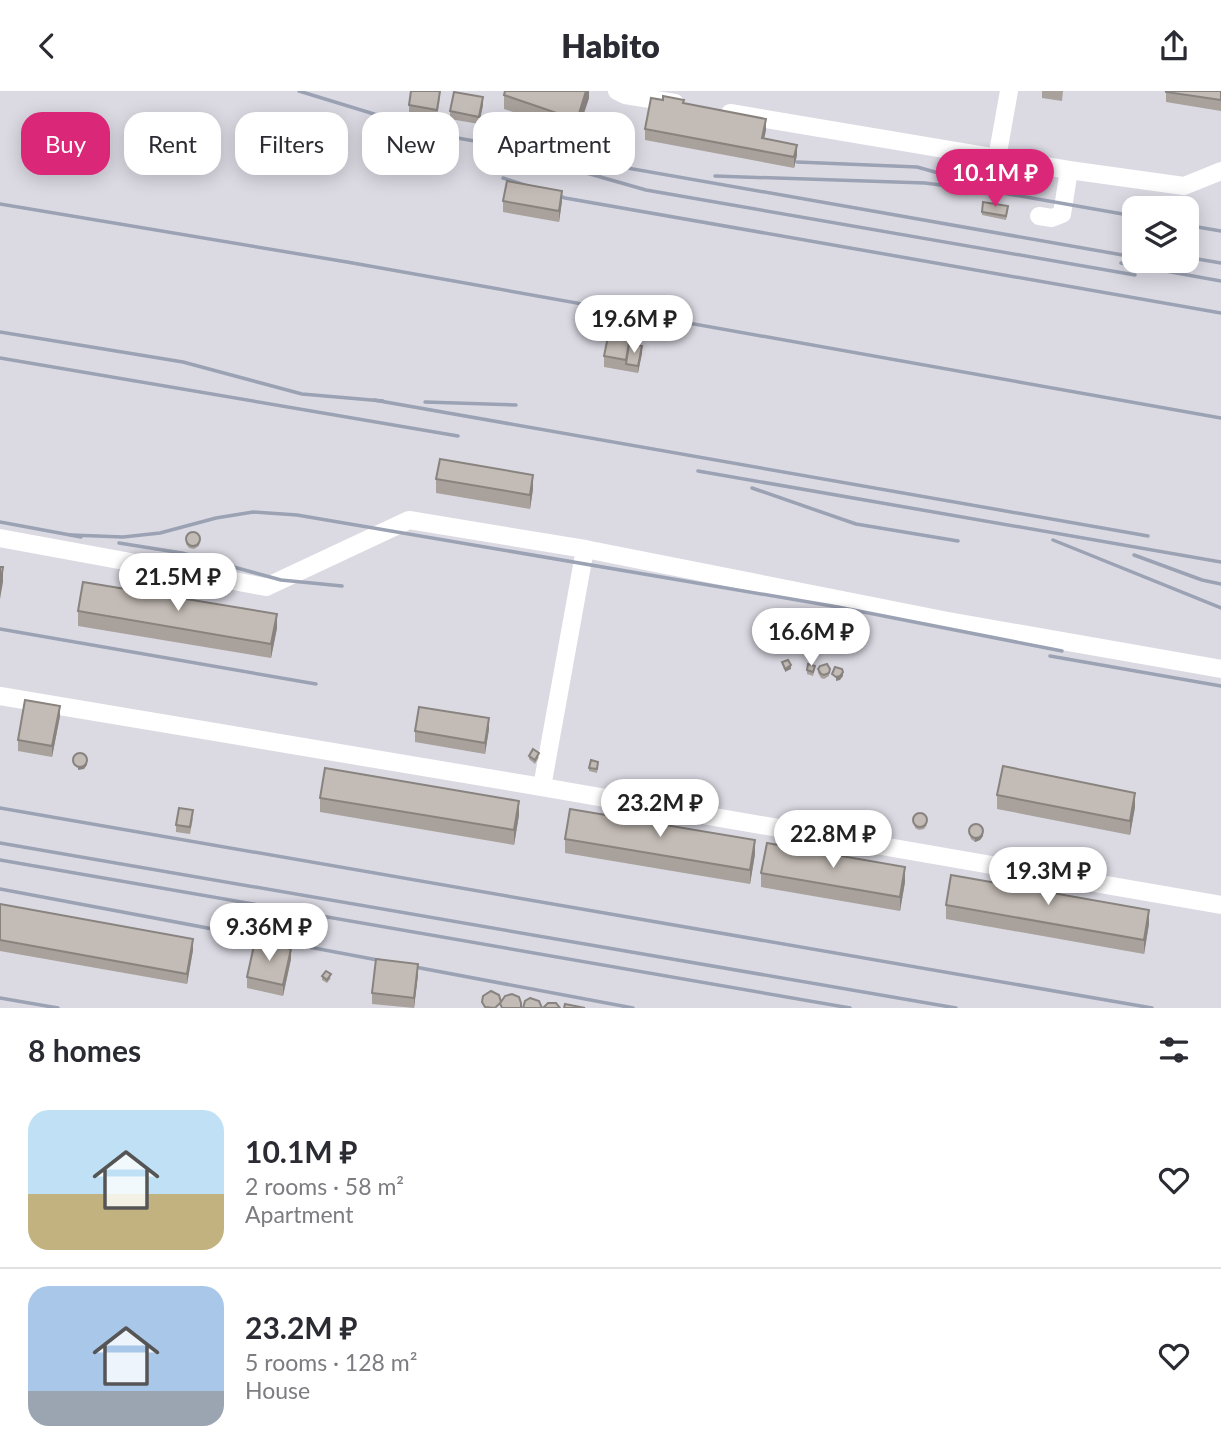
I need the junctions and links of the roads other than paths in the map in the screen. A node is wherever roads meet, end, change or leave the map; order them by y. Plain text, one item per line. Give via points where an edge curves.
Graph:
1 (617, 91) edge
2 (1009, 91) edge
3 (997, 158) junction
4 (1069, 170) junction
5 (1221, 171) edge
6 (1039, 216) dead end
7 (0, 538) edge
8 (584, 549) junction
9 (1221, 669) edge
10 (0, 697) edge
11 (541, 787) junction
12 (1221, 905) edge

1 - 3 lane
2 - 3 lane
3 - 4 lane
4 - 5 lane via 1184,186
4 - 6 lane via 1062,214
7 - 8 lane via 266,587 409,520
8 - 9 lane via 947,621
8 - 11 lane
10 - 11 lane
11 - 12 lane

